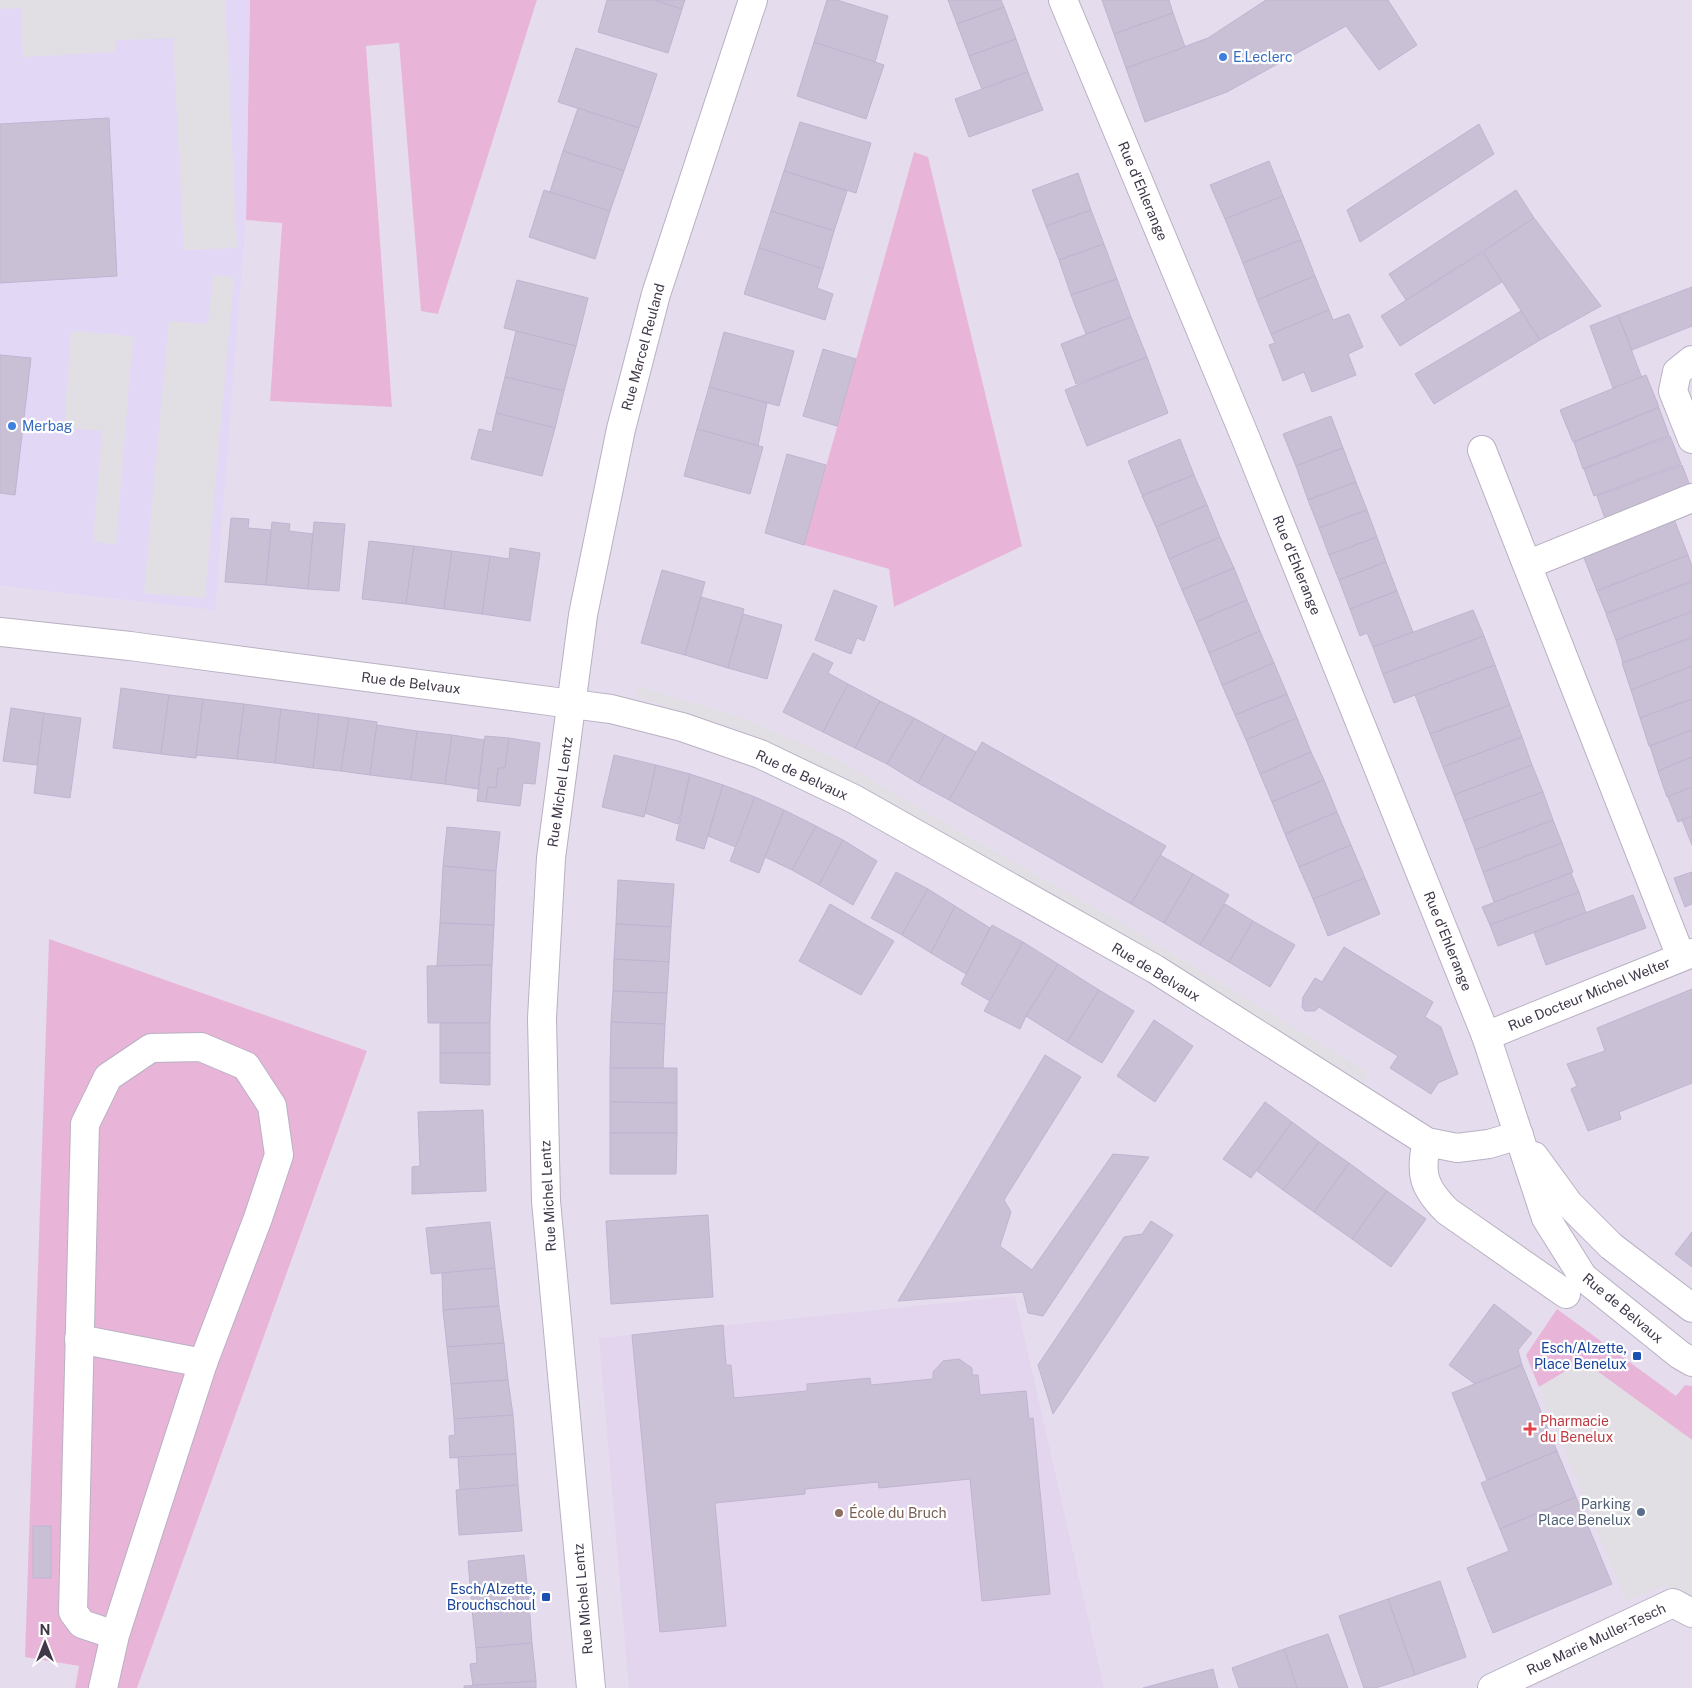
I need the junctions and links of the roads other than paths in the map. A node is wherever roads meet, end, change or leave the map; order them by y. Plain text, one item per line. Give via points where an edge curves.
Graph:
1 (754, 0) edge
2 (1063, 0) edge
3 (1692, 360) edge
4 (1692, 439) edge
5 (1692, 498) edge
6 (0, 632) edge
7 (572, 704) junction
8 (1687, 955) edge
9 (1486, 1036) junction
10 (1519, 1135) junction
11 (1427, 1142) junction
12 (1566, 1294) dead end
13 (1692, 1308) edge
14 (79, 1339) junction
15 (1692, 1362) edge
16 (204, 1363) junction
17 (1682, 1608) edge
18 (115, 1635) junction
19 (103, 1688) edge
20 (591, 1688) edge
21 (1492, 1688) edge

1 - 7 street, Rue Marcel Reuland via 656,294 621,429 583,615
2 - 9 street, Rue d'Ehlerange via 1246,439
3 - 4 street via 1677,372 1673,391
5 - 8 street via 1527,565 1482,450
6 - 7 street, Rue de Belvaux
7 - 11 street, Rue de Belvaux via 611,709 690,730 760,754 854,799 1154,969
7 - 20 street, Rue Michel Lentz via 551,858 542,1018 546,1201
8 - 9 street, Rue Docteur Michel Welter
9 - 10 street, Rue d'Ehlerange
10 - 11 street, Rue de Belvaux via 1489,1144 1457,1148
10 - 13 street via 1569,1204 1610,1246
10 - 15 street, Rue de Belvaux via 1546,1218 1583,1277
11 - 12 street via 1422,1160 1424,1179 1433,1197 1447,1211
14 - 16 street
14 - 16 street via 85,1124 108,1077 151,1048 201,1047 246,1066 272,1106 279,1155
14 - 18 street via 73,1612 82,1624
16 - 18 street
17 - 21 street, Rue Marie Muller-Tesch
18 - 19 street

